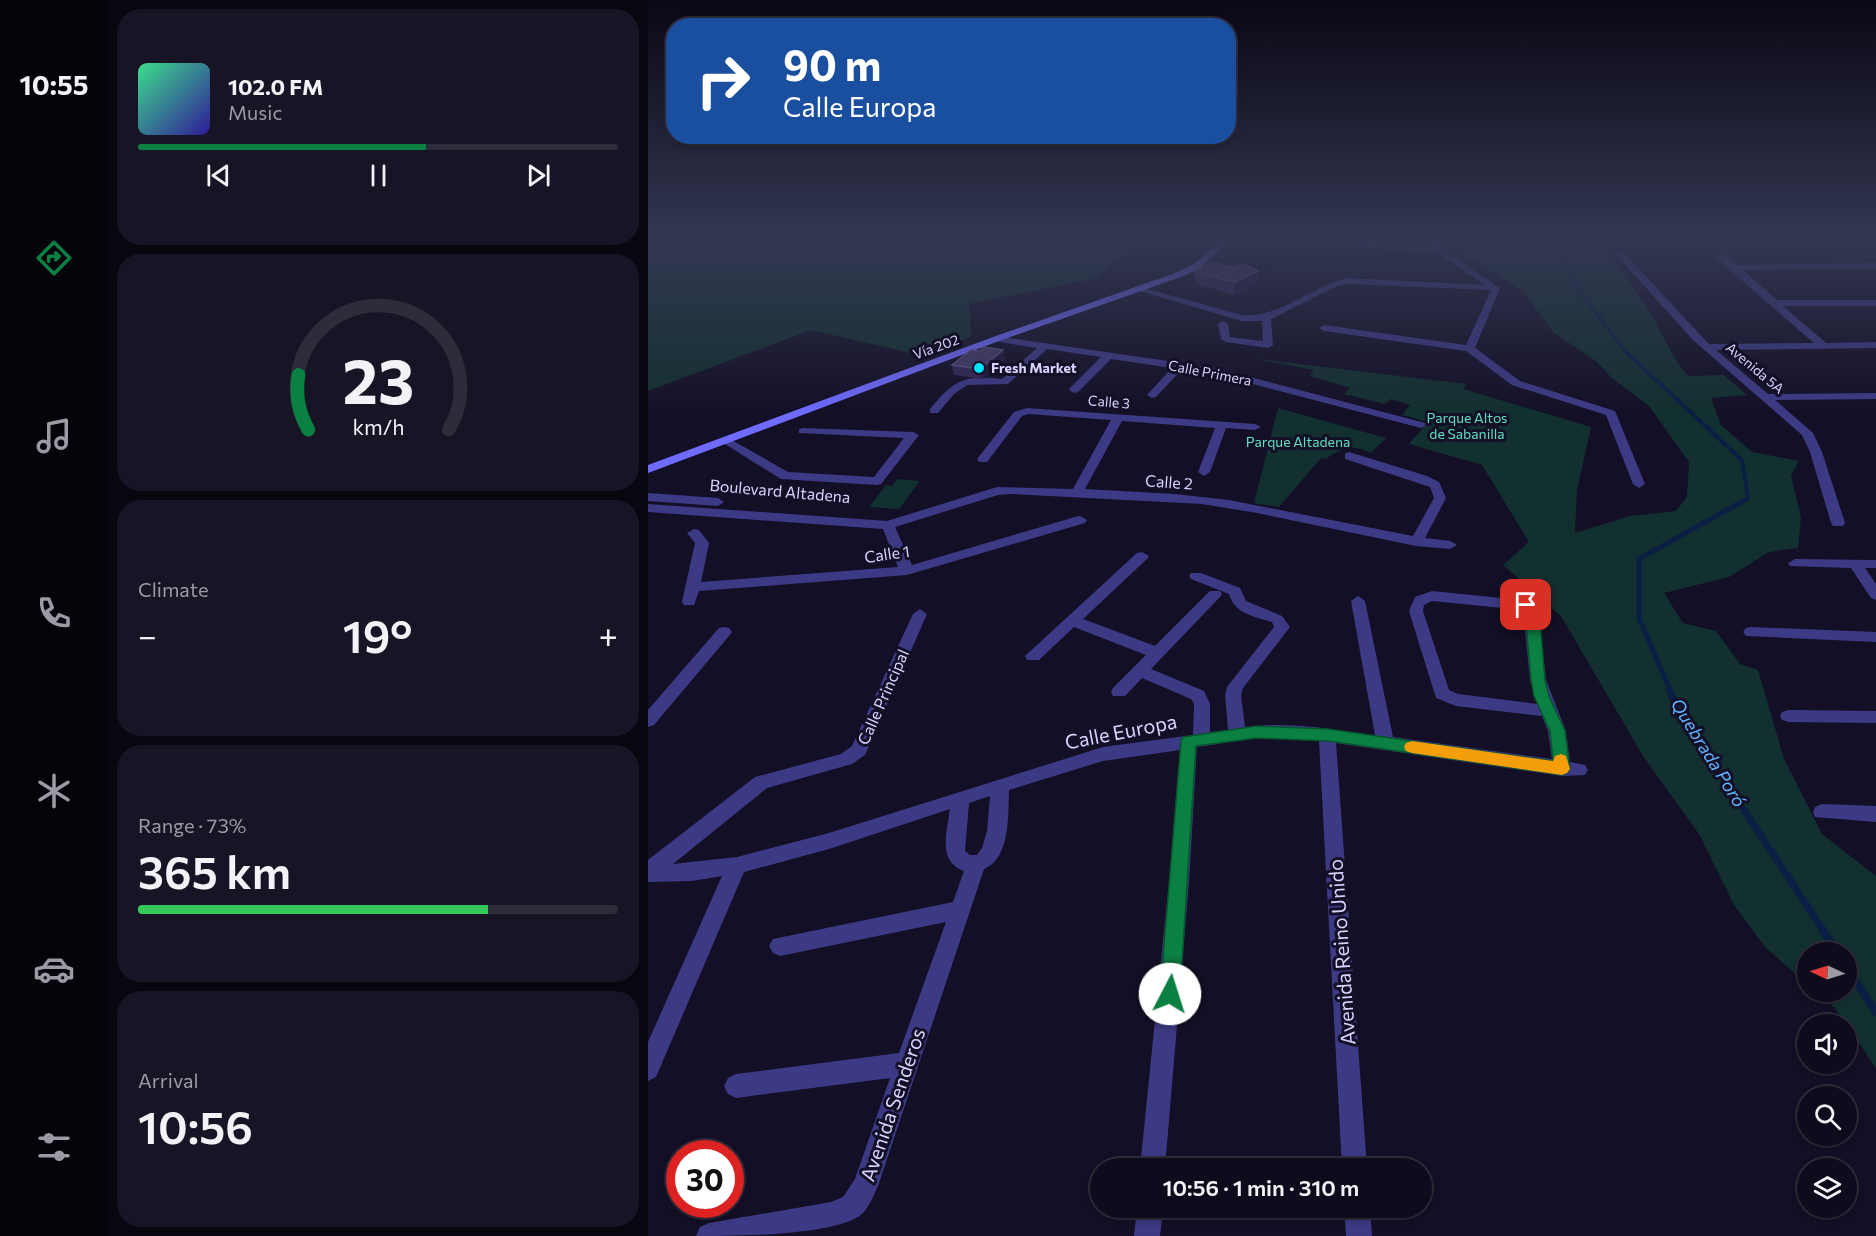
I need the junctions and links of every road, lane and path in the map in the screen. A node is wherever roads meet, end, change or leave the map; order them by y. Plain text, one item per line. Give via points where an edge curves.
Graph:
1 (1118, 298) edge
2 (1168, 298) edge
3 (1307, 298) edge
4 (1492, 298) edge
5 (1659, 298) edge
6 (1769, 298) edge
7 (1775, 303) junction
8 (1876, 303) edge
9 (1266, 318) junction
10 (1223, 324) dead end
11 (1324, 328) dead end
12 (990, 342) junction
13 (1876, 345) edge
14 (1824, 346) junction
15 (1706, 347) junction
16 (1468, 348) junction
17 (1043, 349) junction
18 (1109, 356) junction
19 (1179, 366) junction
20 (1074, 390) dead end
21 (1152, 395) dead end
22 (1876, 396) edge
23 (1767, 397) junction
24 (934, 411) dead end
25 (1118, 418) junction
26 (1222, 425) junction
27 (1421, 425) dead end
28 (1255, 427) dead end
29 (803, 431) dead end
30 (726, 441) junction
31 (1350, 456) dead end
32 (982, 459) dead end
33 (648, 469) edge
34 (1204, 472) dead end
35 (1640, 484) dead end
36 (1076, 494) junction
37 (648, 497) edge
38 (670, 499) junction
39 (653, 508) edge
40 (775, 512) junction
41 (910, 518) junction
42 (1080, 520) dead end
43 (1838, 523) dead end
44 (888, 525) junction
45 (694, 533) dead end
46 (1416, 542) junction
47 (1450, 545) dead end
48 (1142, 556) dead end
49 (1795, 563) dead end
50 (1855, 564) junction
51 (1876, 564) edge
52 (907, 571) junction
53 (1196, 576) dead end
54 (693, 587) junction
55 (1215, 594) dead end
56 (1876, 595) edge
57 (1359, 601) dead end
58 (689, 602) dead end
59 (920, 614) dead end
60 (1072, 620) junction
61 (724, 632) dead end
62 (1750, 632) dead end
63 (1876, 637) edge
64 (1157, 653) junction
65 (1033, 656) dead end
66 (1140, 671) junction
67 (1119, 692) dead end
68 (1548, 711) junction
69 (1788, 716) dead end
70 (1876, 717) edge
71 (648, 721) edge
72 (1237, 734) junction
73 (1328, 735) junction
74 (1195, 740) junction
75 (1385, 743) junction
76 (1000, 785) junction
77 (960, 798) junction
78 (1822, 812) dead end
79 (1876, 814) edge
80 (976, 864) junction
81 (737, 865) junction
82 (648, 872) edge
83 (960, 910) junction
84 (780, 946) dead end
85 (908, 1064) junction
86 (648, 1069) edge
87 (736, 1086) dead end
88 (1154, 1158) edge
89 (1354, 1158) edge
90 (1149, 1218) edge
91 (1358, 1218) edge
92 (709, 1236) edge
93 (1147, 1236) edge
94 (1359, 1236) edge

1 - 12 main road, Vía 202
2 - 9 street via 1242,318
3 - 9 street
4 - 16 street
5 - 15 street, Avenida 5A
6 - 7 street
7 - 8 street
7 - 14 street
9 - 10 street via 1268,345 1226,339
11 - 16 street
12 - 17 street, Calle Primera
12 - 30 main road, Vía 202
13 - 14 street
14 - 15 street
15 - 23 street, Avenida 5A
16 - 35 street via 1516,383 1611,413
17 - 18 street, Calle Primera
17 - 24 street via 1004,382 976,380 958,384
18 - 19 street, Calle Primera
18 - 20 street
19 - 21 street
19 - 27 street, Calle Primera via 1216,371
22 - 23 street
23 - 43 street, Avenida 5A via 1807,433
25 - 26 street, Calle 3
25 - 32 street, Calle 3 via 1022,412
25 - 36 street
26 - 28 street, Calle 3
26 - 34 street
29 - 30 street via 913,435 877,481 785,476
30 - 33 main road, Vía 202
31 - 46 street via 1435,485 1440,498
36 - 41 street, Calle 2 via 997,491
36 - 46 street, Calle 2 via 1230,504
37 - 38 street, Boulevard Altadena
38 - 39 street
38 - 40 street, Boulevard Altadena
39 - 40 street, Boulevard Altadena
40 - 41 street, Boulevard Altadena
40 - 44 street, Boulevard Altadena
41 - 44 street, Calle 2
42 - 52 street, Calle 1
44 - 52 street
45 - 54 street via 702,543
46 - 47 street, Calle 2
48 - 60 street
49 - 50 street
50 - 51 street
50 - 56 street
52 - 54 street, Calle 1
53 - 72 street via 1235,591 1239,603 1277,619 1282,627 1235,687
54 - 58 street
55 - 64 street
57 - 75 street
59 - 82 street, Calle Principal via 859,750 846,759 761,782
60 - 64 street
60 - 65 street
61 - 71 street
62 - 63 street
64 - 66 street
66 - 67 street
66 - 74 street via 1197,695 1203,704
68 - 68 street via 1538,680 1530,606 1436,596 1419,603 1416,611 1440,690 1446,696
68 - 75 street, Calle Europa via 1570,770
69 - 70 street
72 - 73 street, Calle Europa
72 - 74 street, Calle Europa
73 - 75 street, Calle Europa
73 - 89 street, Avenida Reino Unido
74 - 76 street, Calle Europa via 1103,754
74 - 88 street
76 - 77 street, Calle Europa
76 - 80 street, Avenida Senderos via 994,847 988,858
77 - 80 street via 955,854 966,863
77 - 81 street, Calle Europa via 829,841
78 - 79 street
80 - 83 street, Avenida Senderos
81 - 82 street, Calle Europa via 692,872
81 - 86 street
83 - 84 street
83 - 85 street, Avenida Senderos
85 - 87 street
85 - 92 street, Avenida Senderos via 865,1186 852,1206 833,1215
90 - 93 street
91 - 94 street

